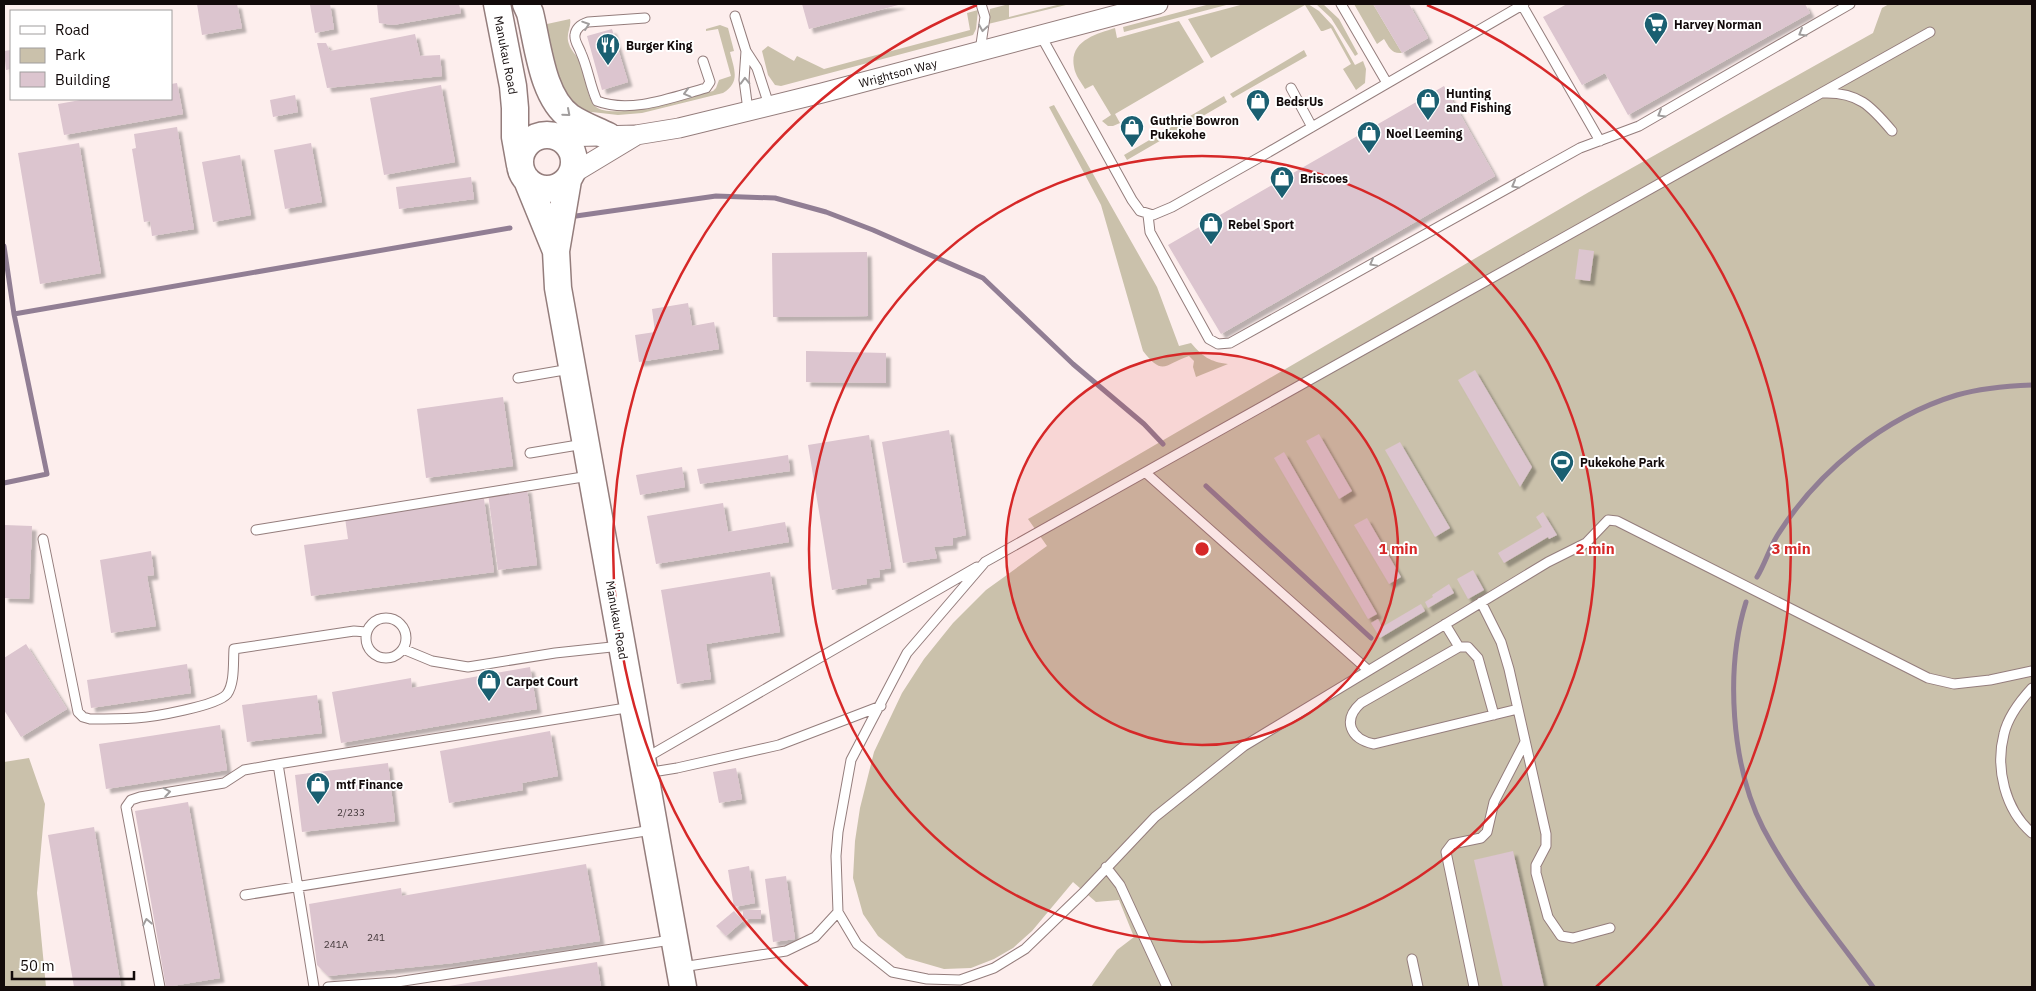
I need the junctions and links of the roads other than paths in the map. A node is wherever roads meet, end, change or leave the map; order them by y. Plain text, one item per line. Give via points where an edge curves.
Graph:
1 (497, 4) edge
2 (515, 4) edge
3 (526, 4) edge
4 (982, 4) edge
5 (1158, 4) edge
6 (1341, 4) edge
7 (1523, 4) edge
8 (1845, 5) edge
9 (735, 16) dead end
10 (646, 18) dead end
11 (1930, 32) dead end
12 (1041, 36) junction
13 (746, 51) junction
14 (980, 51) junction
15 (703, 61) dead end
16 (1387, 83) junction
17 (1290, 88) dead end
18 (1822, 94) junction
19 (769, 105) junction
20 (748, 110) junction
21 (1312, 127) junction
22 (1892, 131) dead end
23 (636, 135) junction
24 (556, 136) junction
25 (608, 136) junction
26 (1600, 141) junction
27 (523, 173) junction
28 (570, 176) junction
29 (1148, 215) junction
30 (556, 251) junction
31 (573, 369) junction
32 (518, 378) dead end
33 (586, 444) junction
34 (530, 453) dead end
35 (1146, 472) junction
36 (591, 476) junction
37 (256, 530) dead end
38 (43, 540) dead end
39 (984, 562) junction
40 (1482, 602) junction
41 (1445, 624) junction
42 (366, 632) junction
43 (622, 646) junction
44 (1460, 646) junction
45 (403, 649) junction
46 (1368, 670) junction
47 (2032, 671) edge
48 (2032, 688) edge
49 (881, 706) junction
50 (632, 707) junction
51 (1518, 709) junction
52 (1494, 715) junction
53 (1525, 742) junction
54 (278, 764) junction
55 (643, 767) junction
56 (654, 830) junction
57 (2032, 834) edge
58 (1106, 867) junction
59 (298, 887) junction
60 (245, 895) dead end
61 (838, 912) junction
62 (1610, 928) dead end
63 (674, 940) junction
64 (1412, 959) dead end
65 (681, 977) edge
66 (160, 987) edge
67 (314, 987) edge
68 (328, 987) edge
69 (1167, 987) edge
70 (1418, 987) edge
71 (1474, 987) edge

1 - 27 main road, Manukau Road via 514,86 514,137
2 - 24 main road, Manukau Road via 532,90
3 -> 25 main road via 554,100 569,116
4 -> 14 lane via 985,17
5 - 12 street, Wrightson Way
6 - 16 lane
7 - 16 lane
7 - 26 lane
8 -> 26 lane via 1639,126
9 - 13 lane
15 -> 10 lane via 710,82 706,88 644,105 609,105 597,101 574,36 577,28 588,22
11 - 18 lane
12 - 14 street, Wrightson Way
12 - 29 lane via 1123,186 1140,211
13 - 19 lane via 757,68
20 -> 13 lane via 744,80
14 - 19 street, Wrightson Way
16 - 21 lane
17 - 21 lane
18 - 22 lane via 1842,93 1859,100 1877,113
18 - 35 lane
19 - 20 street, Wrightson Way
20 - 23 street, Wrightson Way
21 - 29 lane via 1172,207
23 - 25 street, Wrightson Way
23 - 28 street, Wrightson Way
24 - 25 street, Wrightson Way
24 - 27 main road via 538,136 526,145 520,158
24 - 28 main road via 571,149 574,165
26 -> 29 lane via 1580,148 1224,344 1209,339 1150,232
27 - 28 main road via 534,185 542,188 560,185
27 - 30 main road, Manukau Road
28 - 30 main road, Manukau Road
30 - 31 main road, Manukau Road via 558,288
31 - 32 lane
31 - 33 main road, Manukau Road
33 - 34 lane
33 - 36 main road, Manukau Road
35 - 39 lane
35 - 46 lane
36 - 37 lane
36 - 43 main road, Manukau Road
38 - 42 lane via 78,712 90,719 137,718 189,709 220,699 231,684 234,649 354,631
39 - 49 lane via 907,653
39 - 55 lane
40 - 41 lane
40 - 47 lane via 1548,562 1581,547 1608,520 1616,521 1928,678 1954,684
40 - 51 lane via 1501,642
41 - 44 lane
41 - 46 lane
42 - 45 lane via 368,646 378,656 392,657
42 - 45 lane via 374,621 388,617 394,619 405,628
43 - 45 lane via 468,667 432,661
43 - 50 main road, Manukau Road
44 - 52 lane via 1468,646 1478,658
44 - 52 lane via 1361,703 1351,715 1352,732 1356,738 1374,744
46 - 58 lane via 1244,746 1155,817
48 - 57 lane via 2018,703 2004,733 2000,765 2007,797 2023,826
49 - 55 lane via 779,744 677,768
49 - 61 lane via 851,760 838,832
50 - 54 lane
50 - 55 main road, Manukau Road
51 - 52 lane
51 - 53 lane
53 - 62 lane via 1546,834 1546,846 1536,865 1536,872 1548,917 1561,936 1572,938
53 - 71 lane via 1494,802 1487,832 1481,838 1452,844 1446,852
54 - 59 lane
66 -> 54 lane via 126,807 140,796 224,783 244,770
55 - 56 main road, Manukau Road
56 - 59 lane
56 - 63 main road, Manukau Road
58 - 61 lane via 1025,949 994,968 960,980 927,979 892,972 857,944
58 - 69 lane via 1120,885
59 - 60 lane
59 - 67 lane
61 - 65 lane via 815,937 786,951
63 - 65 main road, Manukau Road
63 - 68 lane via 397,982
64 - 70 lane

